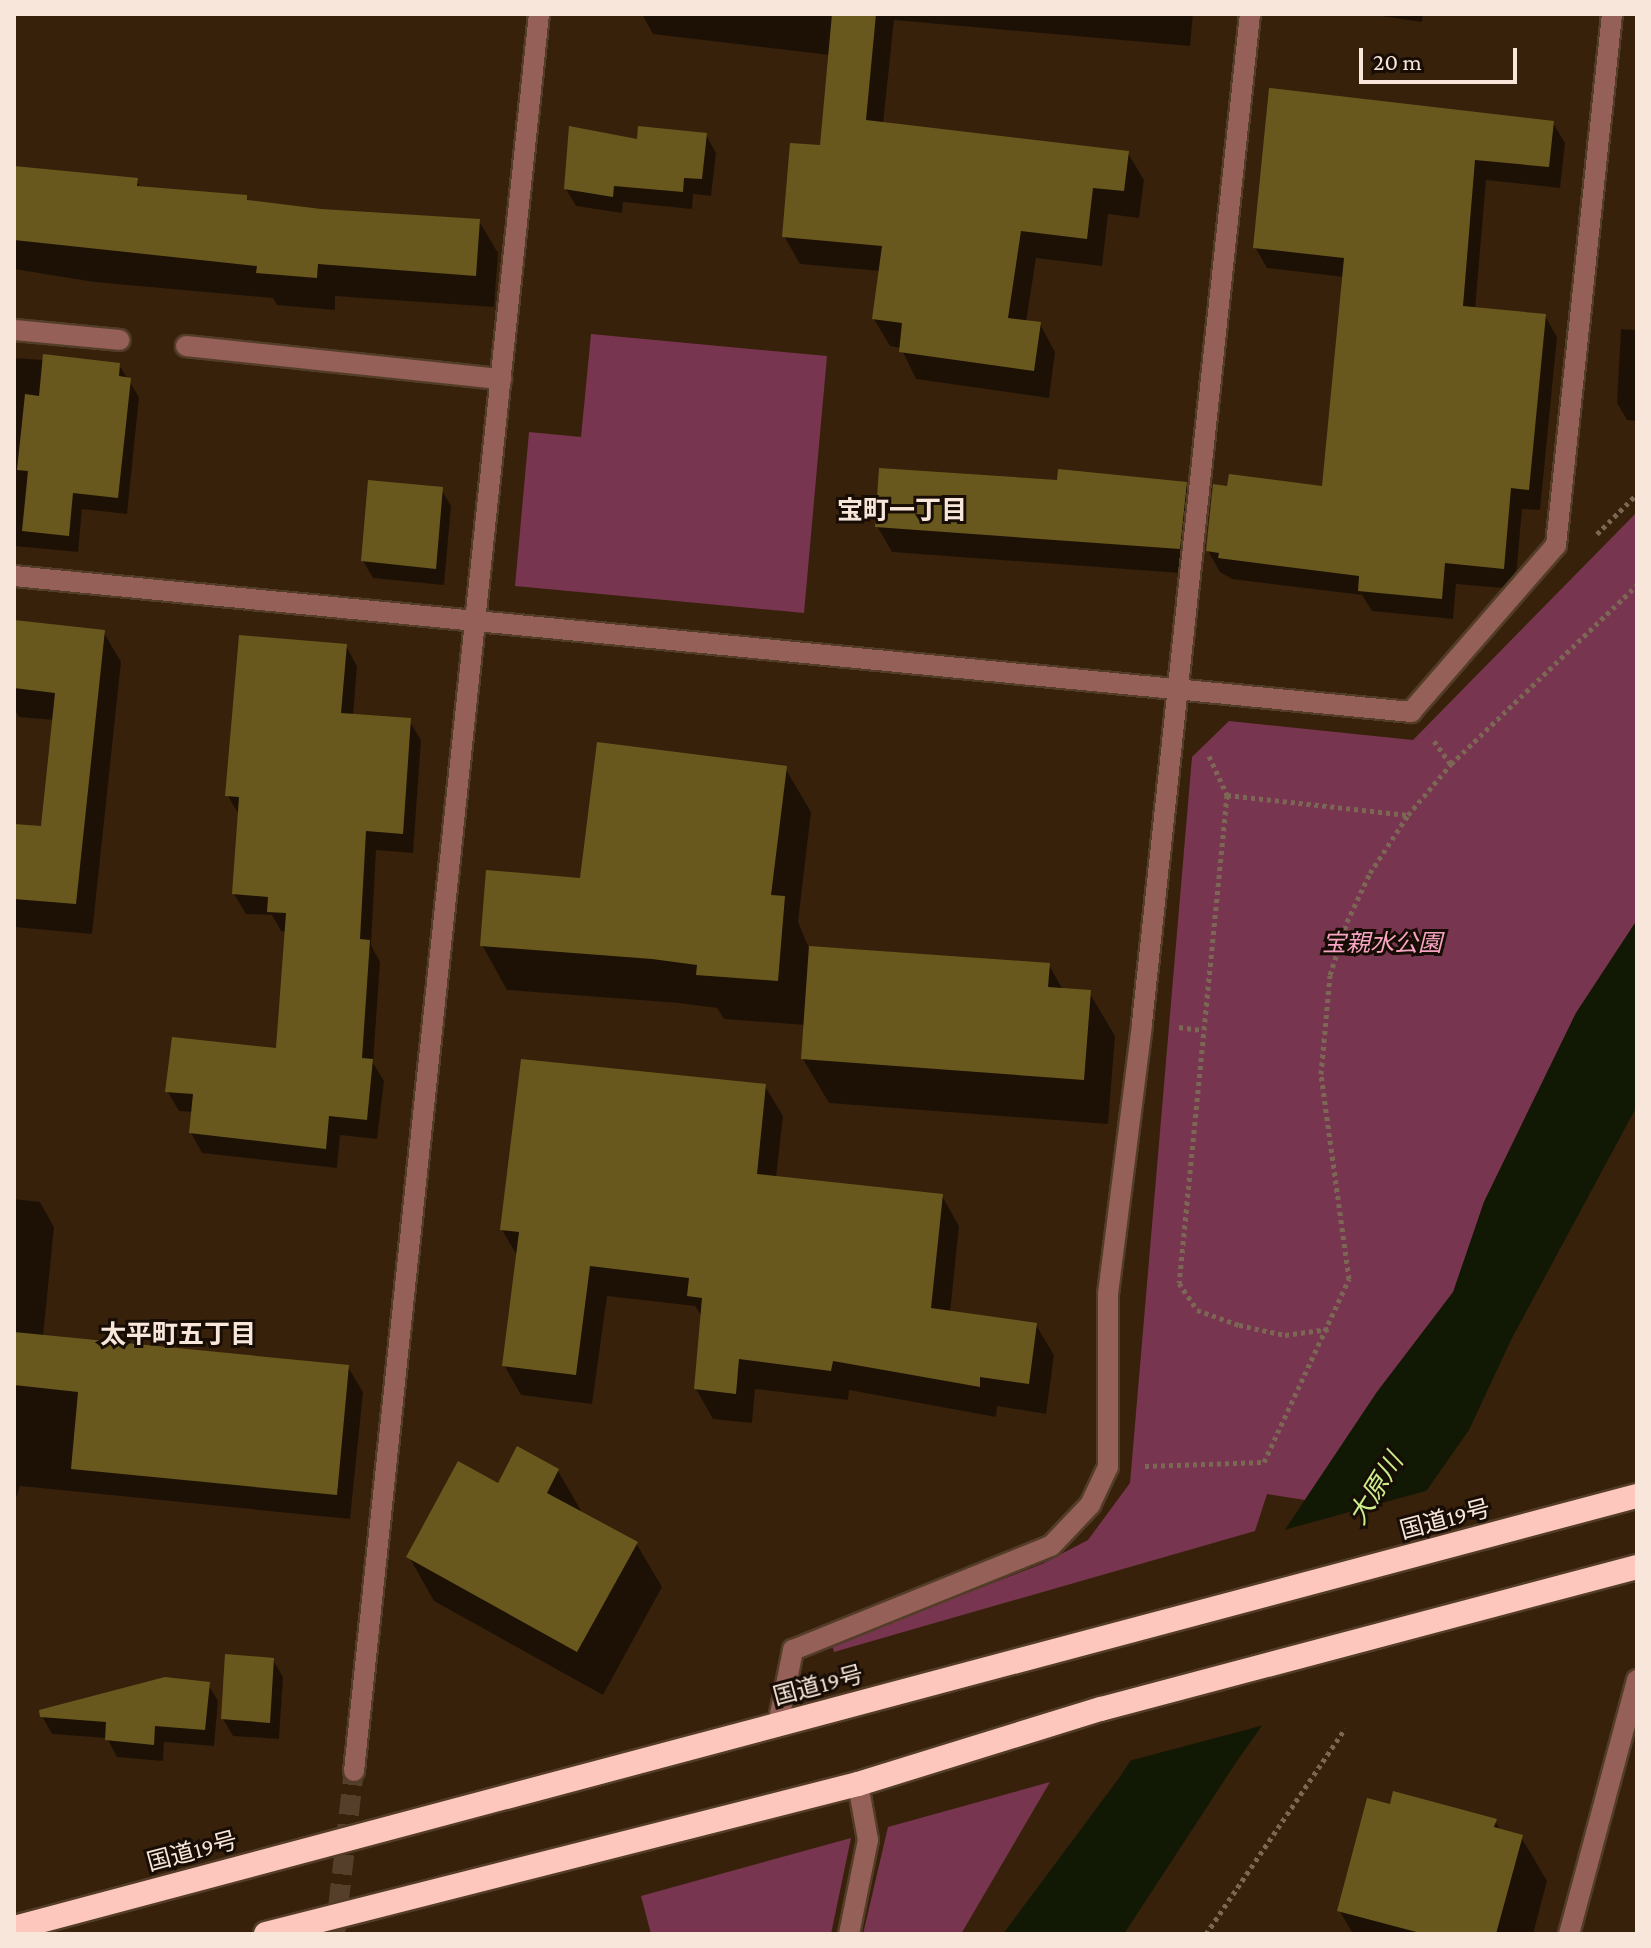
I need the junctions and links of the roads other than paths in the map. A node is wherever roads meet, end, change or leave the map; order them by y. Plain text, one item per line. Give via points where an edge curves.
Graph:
1 (539, 14) edge
2 (1250, 14) edge
3 (1612, 14) edge
4 (14, 330) edge
5 (120, 340) dead end
6 (186, 346) dead end
7 (501, 379) junction
8 (14, 576) edge
9 (476, 620) junction
10 (1179, 690) junction
11 (1637, 1496) edge
12 (1637, 1567) edge
13 (1637, 1680) edge
14 (778, 1724) junction
15 (354, 1771) tunnel mouth
16 (858, 1784) junction
17 (14, 1928) edge
18 (266, 1934) edge
19 (849, 1934) edge
20 (1569, 1934) edge

1 - 7 street
2 - 10 street
3 - 10 street via 1556,545 1411,712
4 - 5 street
6 - 7 street
7 - 9 street
8 - 9 street
9 - 10 street
9 - 15 street
10 - 14 street via 1108,1294 1108,1467 1090,1505 1051,1546 793,1650
11 - 14 highway, 国道19号
12 - 16 highway via 1101,1709
13 - 20 street
14 - 17 highway, 国道19号
16 - 18 highway
16 - 19 street via 868,1840

